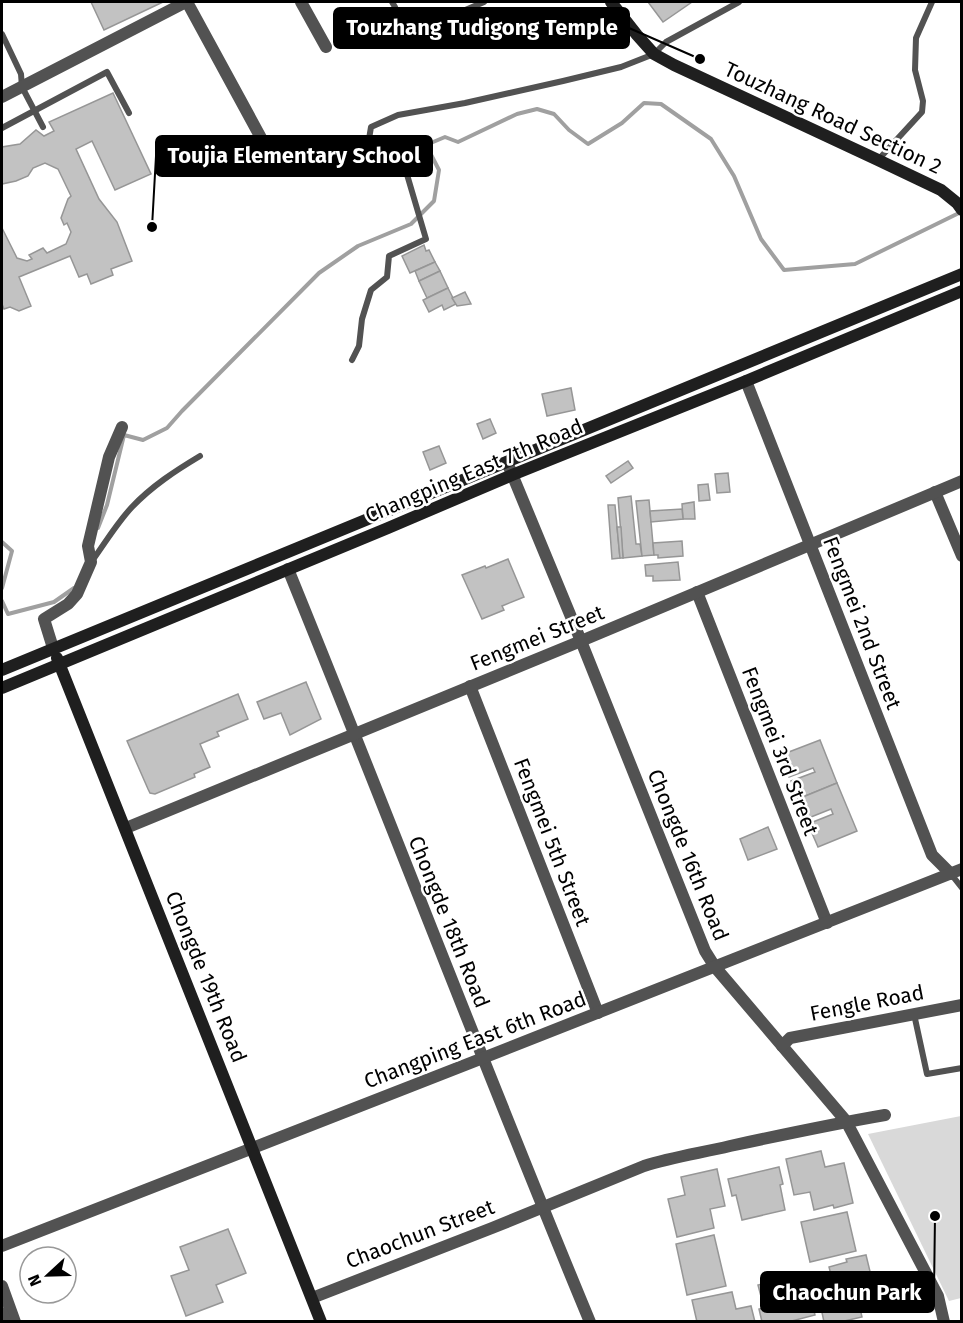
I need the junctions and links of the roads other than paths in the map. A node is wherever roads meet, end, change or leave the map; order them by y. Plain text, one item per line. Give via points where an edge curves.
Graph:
1 (186, 2) edge
2 (301, 2) edge
3 (484, 2) edge
4 (612, 2) edge
5 (739, 2) edge
6 (932, 2) edge
7 (421, 29) dead end
8 (2, 34) edge
9 (326, 47) dead end
10 (654, 54) junction
11 (22, 87) junction
12 (2, 96) edge
13 (35, 110) junction
14 (129, 113) dead end
15 (43, 127) dead end
16 (2, 128) edge
17 (266, 147) dead end
18 (878, 160) junction
19 (959, 207) edge
20 (962, 274) edge
21 (962, 291) edge
22 (352, 360) dead end
23 (746, 381) junction
24 (122, 427) dead end
25 (200, 456) dead end
26 (507, 462) junction
27 (512, 475) junction
28 (962, 481) edge
29 (935, 492) junction
30 (811, 544) junction
31 (962, 556) edge
32 (92, 562) junction
33 (288, 569) junction
34 (697, 592) junction
35 (581, 641) junction
36 (53, 648) junction
37 (59, 664) junction
38 (2, 670) edge
39 (470, 686) junction
40 (2, 688) edge
41 (354, 734) junction
42 (126, 828) junction
43 (956, 872) edge
44 (962, 888) edge
45 (827, 923) junction
46 (715, 967) junction
47 (962, 1005) edge
48 (598, 1013) junction
49 (914, 1014) junction
50 (782, 1046) junction
51 (483, 1058) junction
52 (962, 1068) edge
53 (885, 1115) dead end
54 (846, 1121) junction
55 (253, 1148) junction
56 (542, 1207) junction
57 (2, 1246) edge
58 (2, 1286) edge
59 (312, 1298) junction
60 (2, 1313) edge
61 (943, 1321) edge
62 (6, 1322) edge
63 (15, 1322) edge
64 (321, 1322) edge
65 (590, 1322) edge

1 - 11 street
1 - 17 street
2 - 9 street
3 - 7 lane
4 - 10 street, Touzhang Road Section 2
5 - 10 lane via 666,42
6 - 18 lane via 916,38 915,70 922,112
8 - 11 lane via 21,74
10 - 18 street, Touzhang Road Section 2
10 - 22 lane via 621,67 563,81 398,115 371,127 369,139 381,142 403,161 426,239 389,255 387,277 371,290 359,346
11 - 12 street
11 - 13 lane
13 - 14 lane via 107,72
13 - 15 lane
13 - 16 lane
18 - 19 street, Touzhang Road Section 2 via 941,190
20 - 26 street, Changping East 7th Road
21 - 23 street, Changping East 7th Road
23 - 27 street, Changping East 7th Road
23 - 30 street, Fengmei 2nd Street
24 - 32 street via 109,457 88,546
25 - 32 lane via 157,484 130,509
26 - 27 street, Chongde 16th Road
26 - 36 street, Changping East 7th Road
27 - 33 street, Changping East 7th Road
27 - 35 street, Chongde 16th Road
28 - 29 street, Fengmei Street
29 - 30 street, Fengmei Street
29 - 31 street
30 - 34 street, Fengmei Street
30 - 43 street, Fengmei 2nd Street via 932,855
32 - 36 street via 77,594 44,619
33 - 37 street, Changping East 7th Road
33 - 41 street, Chongde 18th Road
34 - 35 street, Fengmei Street
34 - 45 street, Fengmei 3rd Street
35 - 39 street, Fengmei Street
35 - 46 street, Chongde 16th Road via 705,951
36 - 37 street, Chongde 19th Road
36 - 38 street, Changping East 7th Road
37 - 40 street, Changping East 7th Road
37 - 42 street, Chongde 19th Road
39 - 41 street, Fengmei Street
39 - 48 street, Fengmei 5th Street
41 - 42 street, Fengmei Street
41 - 51 street, Chongde 18th Road
42 - 55 street, Chongde 19th Road
43 - 44 lane
43 - 45 street, Changping East 6th Road
45 - 46 street, Changping East 6th Road
46 - 48 street, Changping East 6th Road
46 - 50 street, Chongde 16th Road
47 - 49 street, Fengle Road
48 - 51 street, Changping East 6th Road
49 - 50 street, Fengle Road via 790,1038
49 - 52 lane via 927,1074
50 - 54 street, Chongde 16th Road
51 - 55 street, Changping East 6th Road
51 - 56 street, Chongde 18th Road
53 - 54 street, Chaochun Street
54 - 56 street, Chaochun Street via 665,1159
54 - 61 street, Chongde 16th Road via 938,1296
55 - 57 street, Changping East 6th Road
55 - 59 street, Chongde 19th Road
56 - 59 street, Chaochun Street
56 - 65 street, Chongde 18th Road
58 - 63 street
59 - 64 street, Chongde 19th Road
60 - 62 street

